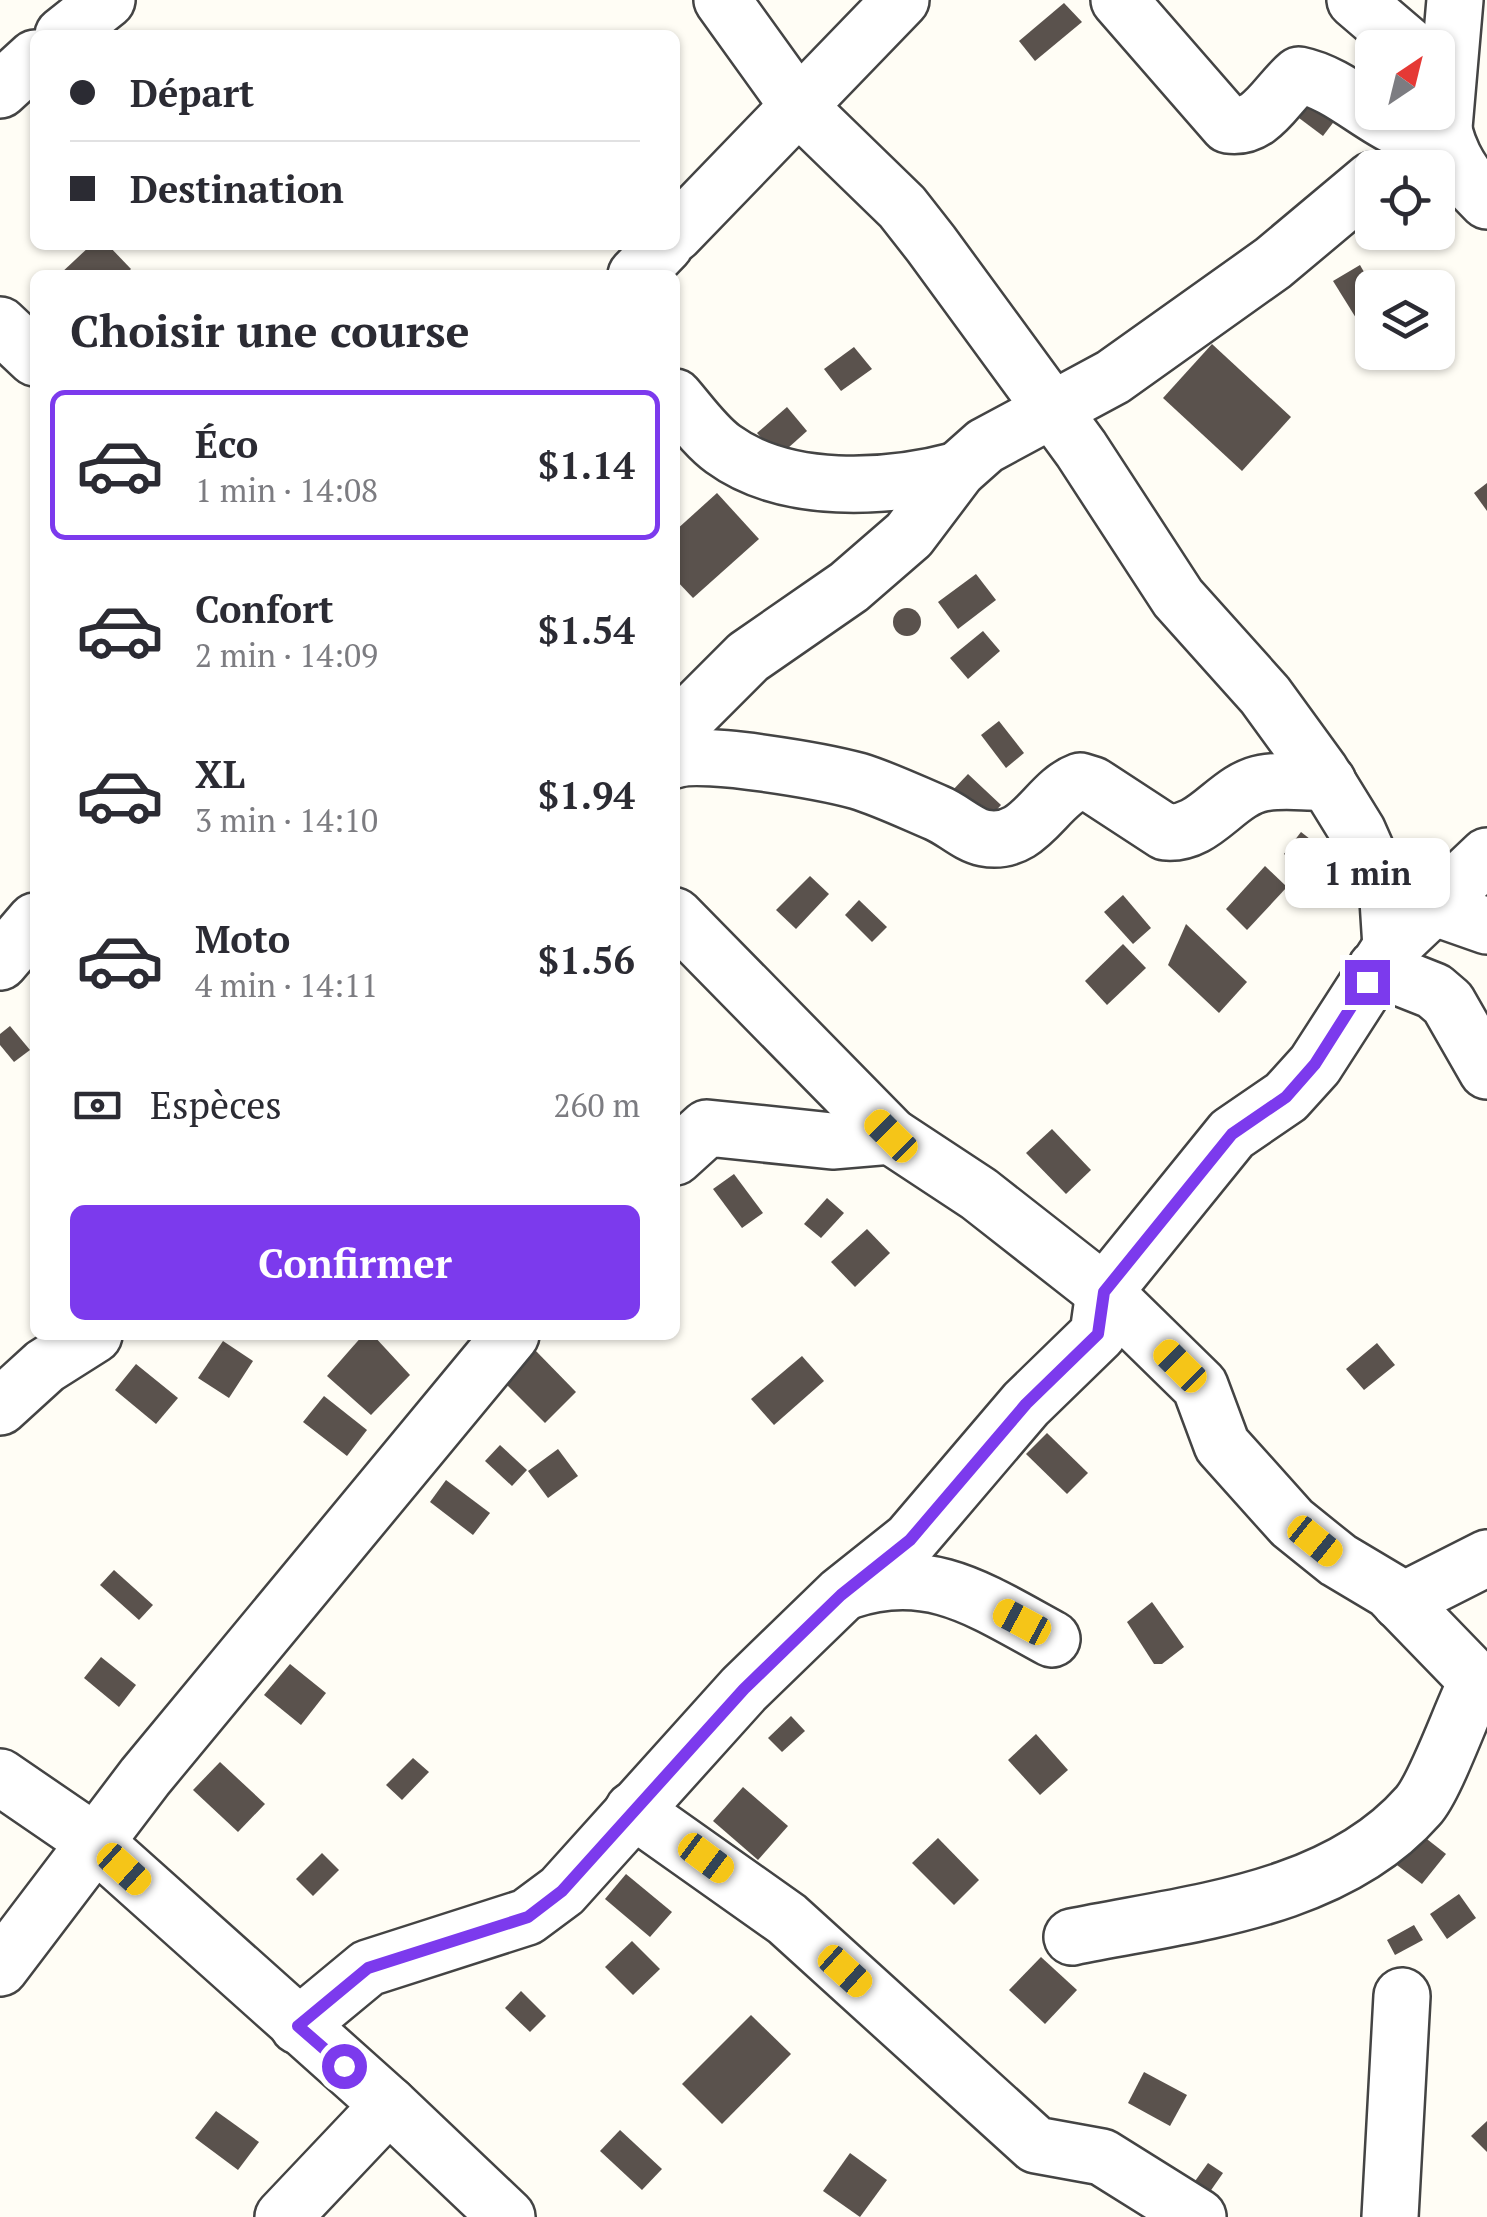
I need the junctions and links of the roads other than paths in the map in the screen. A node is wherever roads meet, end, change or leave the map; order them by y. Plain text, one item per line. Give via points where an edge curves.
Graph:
1 (106, 0) edge
2 (722, 0) edge
3 (901, 0) edge
4 (1119, 0) edge
5 (1356, 0) edge
6 (1455, 0) edge
7 (68, 30) edge
8 (1390, 30) edge
9 (1451, 30) edge
10 (30, 63) edge
11 (0, 90) edge
12 (1487, 101) edge
13 (1355, 102) edge
14 (799, 107) junction
15 (1455, 113) edge
16 (1399, 130) edge
17 (1428, 130) edge
18 (1429, 130) edge
19 (1446, 130) edge
20 (1409, 150) edge
21 (1355, 194) edge
22 (1487, 201) edge
23 (680, 233) edge
24 (0, 325) edge
25 (30, 353) edge
26 (680, 403) edge
27 (1033, 411) junction
28 (958, 470) junction
29 (680, 725) edge
30 (680, 760) edge
31 (1328, 782) junction
32 (1487, 856) edge
33 (1430, 906) junction
34 (680, 921) edge
35 (1487, 926) edge
36 (30, 927) edge
37 (1384, 957) junction
38 (0, 962) edge
39 (1487, 1072) edge
40 (891, 1136) junction
41 (680, 1153) edge
42 (1104, 1292) junction
43 (86, 1340) edge
44 (507, 1340) edge
45 (0, 1407) edge
46 (1487, 1558) edge
47 (845, 1592) junction
48 (1400, 1602) junction
49 (1052, 1639) dead end
50 (1482, 1686) edge
51 (0, 1777) edge
52 (633, 1810) junction
53 (95, 1842) junction
54 (1072, 1938) dead end
55 (0, 1968) edge
56 (1402, 1996) dead end
57 (298, 2026) junction
58 (389, 2105) junction
59 (283, 2217) edge
60 (506, 2217) edge
61 (1198, 2217) edge
62 (1390, 2217) edge

1 - 7 street
2 - 14 street
3 - 14 street
4 - 13 street via 1228,126 1255,121 1299,76
5 - 8 street
6 - 9 street
10 - 11 street
12 - 15 street
14 - 23 street
14 - 27 street via 902,207
16 - 18 street via 1421,139
17 - 20 street
19 - 22 street via 1472,187
21 - 27 street via 1130,366
24 - 25 street
26 - 28 street via 722,449 765,470 854,487
27 - 28 street
27 - 31 street via 1081,449 1178,598 1265,695
28 - 29 street via 909,535 849,587 748,657
30 - 31 street via 728,759 857,781 985,838 1036,823 1080,782 1164,832 1177,833 1262,783
31 - 37 street via 1388,900
32 - 33 street
33 - 35 street
33 - 37 street
34 - 40 street
36 - 38 street
37 - 39 street via 1448,1003
37 - 42 street via 1315,1064 1286,1097 1232,1134
40 - 41 street via 832,1141 707,1128
40 - 42 street via 979,1194
42 - 47 street via 1098,1334 1026,1404 910,1540
42 - 48 street via 1200,1386 1222,1445 1292,1522
43 - 45 street
44 - 53 street
46 - 48 street
47 - 49 street via 880,1580 925,1582 960,1590
47 - 52 street
48 - 50 street
50 - 54 street via 1420,1805 1333,1869 1261,1898
51 - 53 street
52 - 57 street via 562,1891 528,1917 368,1968
52 - 61 street via 787,1920 1036,2145 1102,2157
53 - 55 street
53 - 57 street
56 - 62 street
57 - 58 street
58 - 59 street
58 - 60 street

